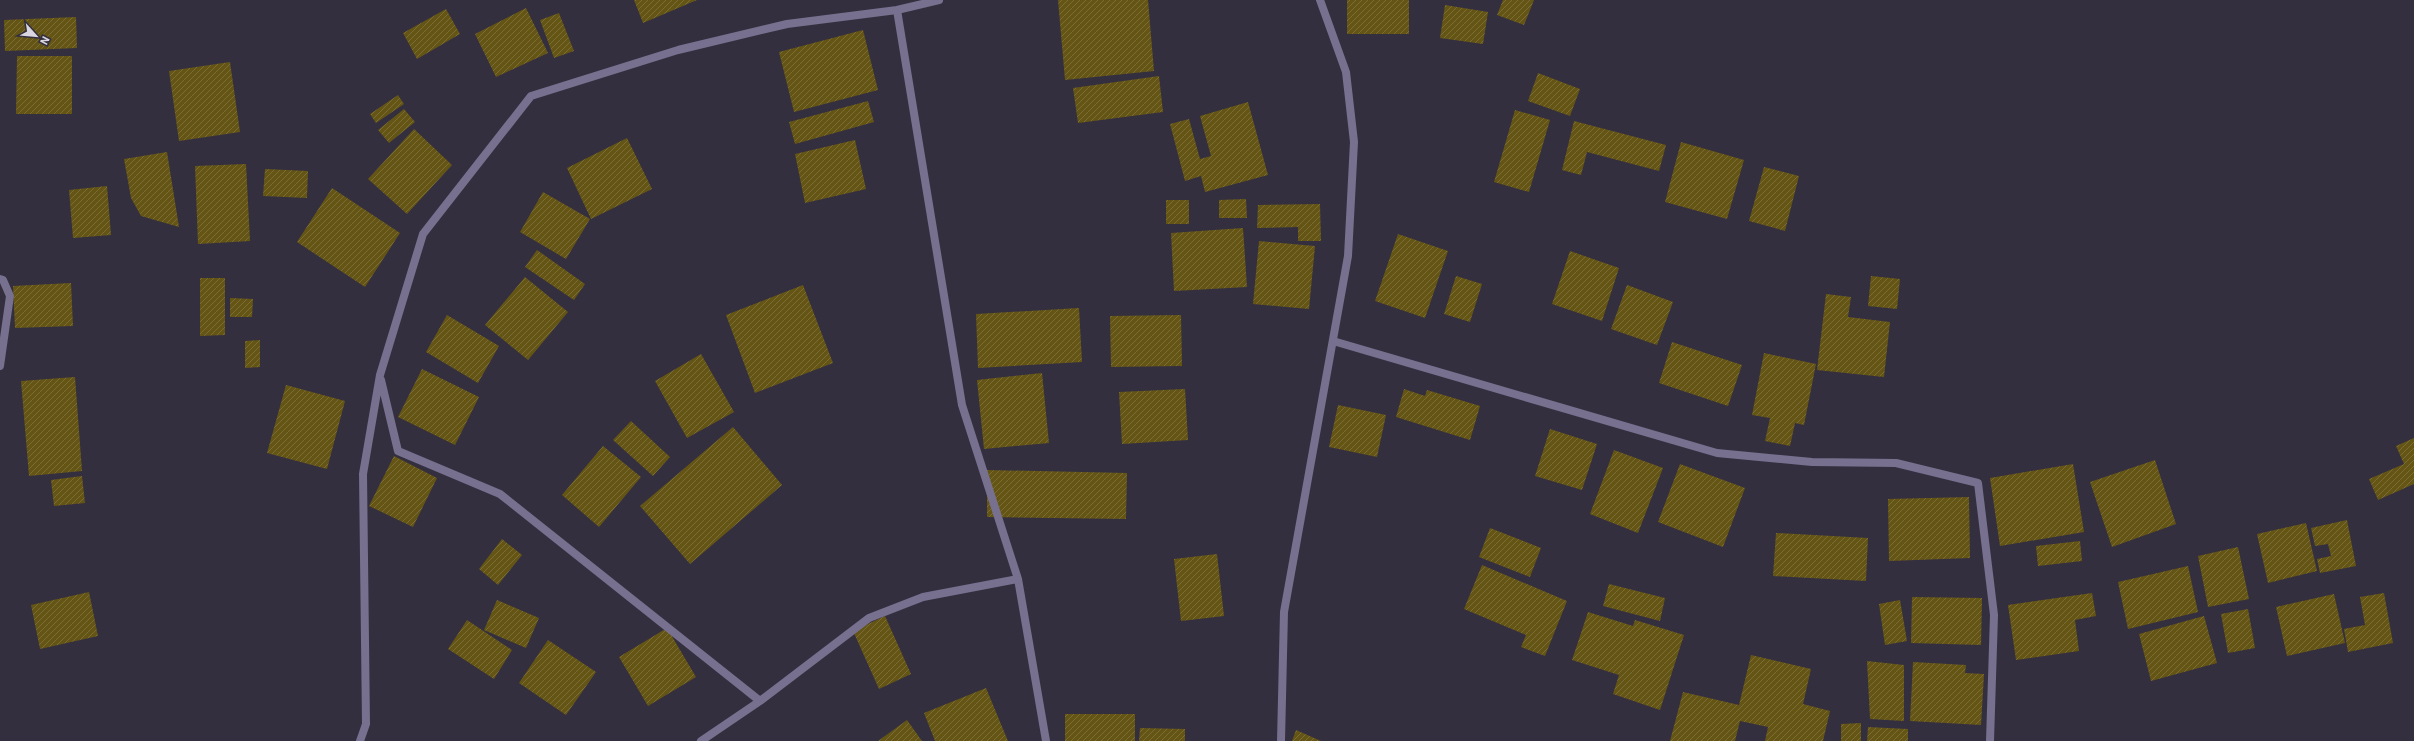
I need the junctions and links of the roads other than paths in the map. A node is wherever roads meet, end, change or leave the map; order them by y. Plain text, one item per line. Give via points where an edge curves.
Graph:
1 (939, 0) edge
2 (1320, 0) edge
3 (897, 10) junction
4 (0, 279) edge
5 (1333, 341) junction
6 (0, 366) edge
7 (380, 375) junction
8 (1018, 579) junction
9 (760, 702) junction
10 (360, 741) edge
11 (702, 741) edge
12 (1046, 741) edge
13 (1282, 741) edge
14 (1990, 741) edge

1 - 3 street
2 - 5 street via 1346,72 1354,142 1348,256
3 - 7 street via 780,25 678,50 531,96 423,234
3 - 8 street via 962,405
4 - 6 street via 3,280 10,296
5 - 13 street via 1284,612
5 - 14 street via 1717,453 1812,462 1896,463 1978,483 1994,615
7 - 9 street via 398,452 500,494
7 - 10 street via 363,474 366,724
8 - 9 street via 923,596 869,618
8 - 12 street
9 - 11 street

